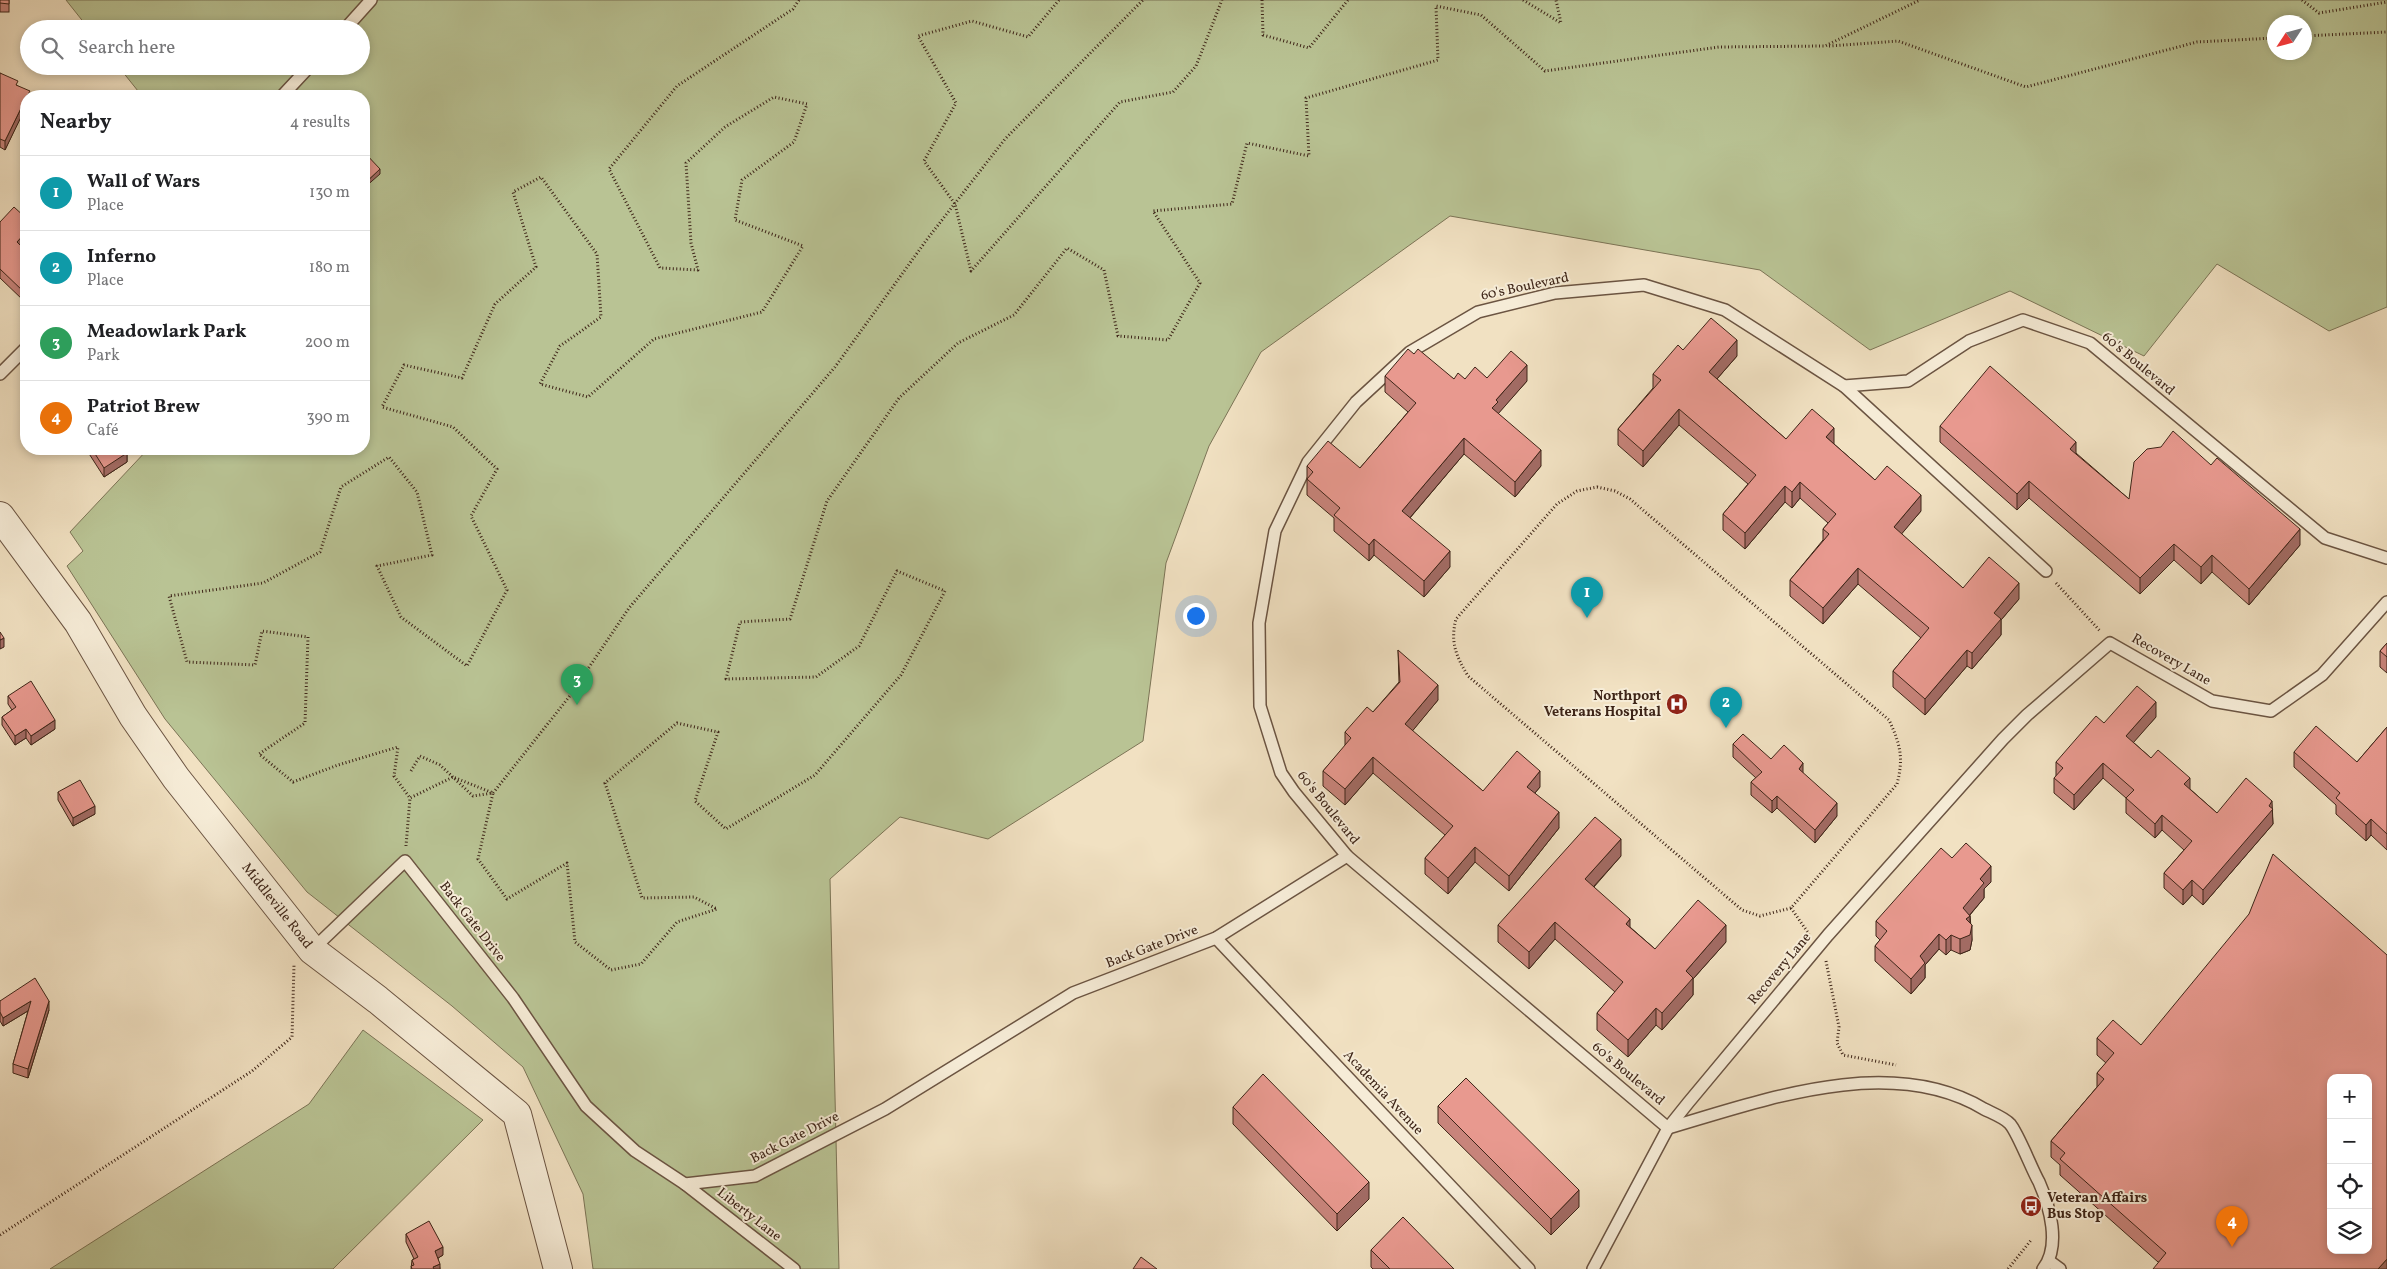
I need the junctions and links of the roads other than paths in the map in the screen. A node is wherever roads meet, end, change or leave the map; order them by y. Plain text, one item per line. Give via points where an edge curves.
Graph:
1 (371, 0) edge
2 (353, 20) edge
3 (302, 75) edge
4 (288, 90) edge
5 (20, 354) edge
6 (0, 374) edge
7 (1844, 386) junction
8 (0, 516) edge
9 (2387, 558) edge
10 (2046, 571) road end
11 (2387, 602) edge
12 (1347, 856) junction
13 (1216, 938) junction
14 (312, 950) junction
15 (1668, 1128) junction
16 (685, 1184) junction
17 (2046, 1265) edge
18 (558, 1269) edge
19 (794, 1269) edge
20 (1529, 1269) edge
21 (1593, 1269) edge
22 (2060, 1269) edge

1 - 2 lane
3 - 4 lane
5 - 6 lane
7 - 9 lane, 60's Boulevard via 1908,381 1969,341 2023,320 2090,343 2325,538
7 - 10 lane
7 - 12 lane, 60's Boulevard via 1725,310 1644,286 1555,293 1478,312 1410,352 1356,402 1308,462 1275,531 1259,623 1260,706 1281,773
8 - 14 street, Middleville Road via 78,622 133,716 171,770
11 - 15 lane, Recovery Lane via 2322,675 2271,711 2212,701 2110,643 1996,746 1818,948
12 - 13 lane, Back Gate Drive
12 - 15 lane, 60's Boulevard
13 - 16 lane, Back Gate Drive via 1074,993 885,1109 755,1176
13 - 20 lane, Academia Avenue
14 - 16 lane, Back Gate Drive via 405,861 513,998 586,1106 635,1151
14 - 18 street, Middleville Road via 517,1114
15 - 17 lane via 1776,1096 1864,1082 1926,1086 1954,1093 2010,1124 2044,1194 2053,1236
15 - 21 lane, Recovery Lane
16 - 19 lane, Liberty Lane
17 - 22 lane

